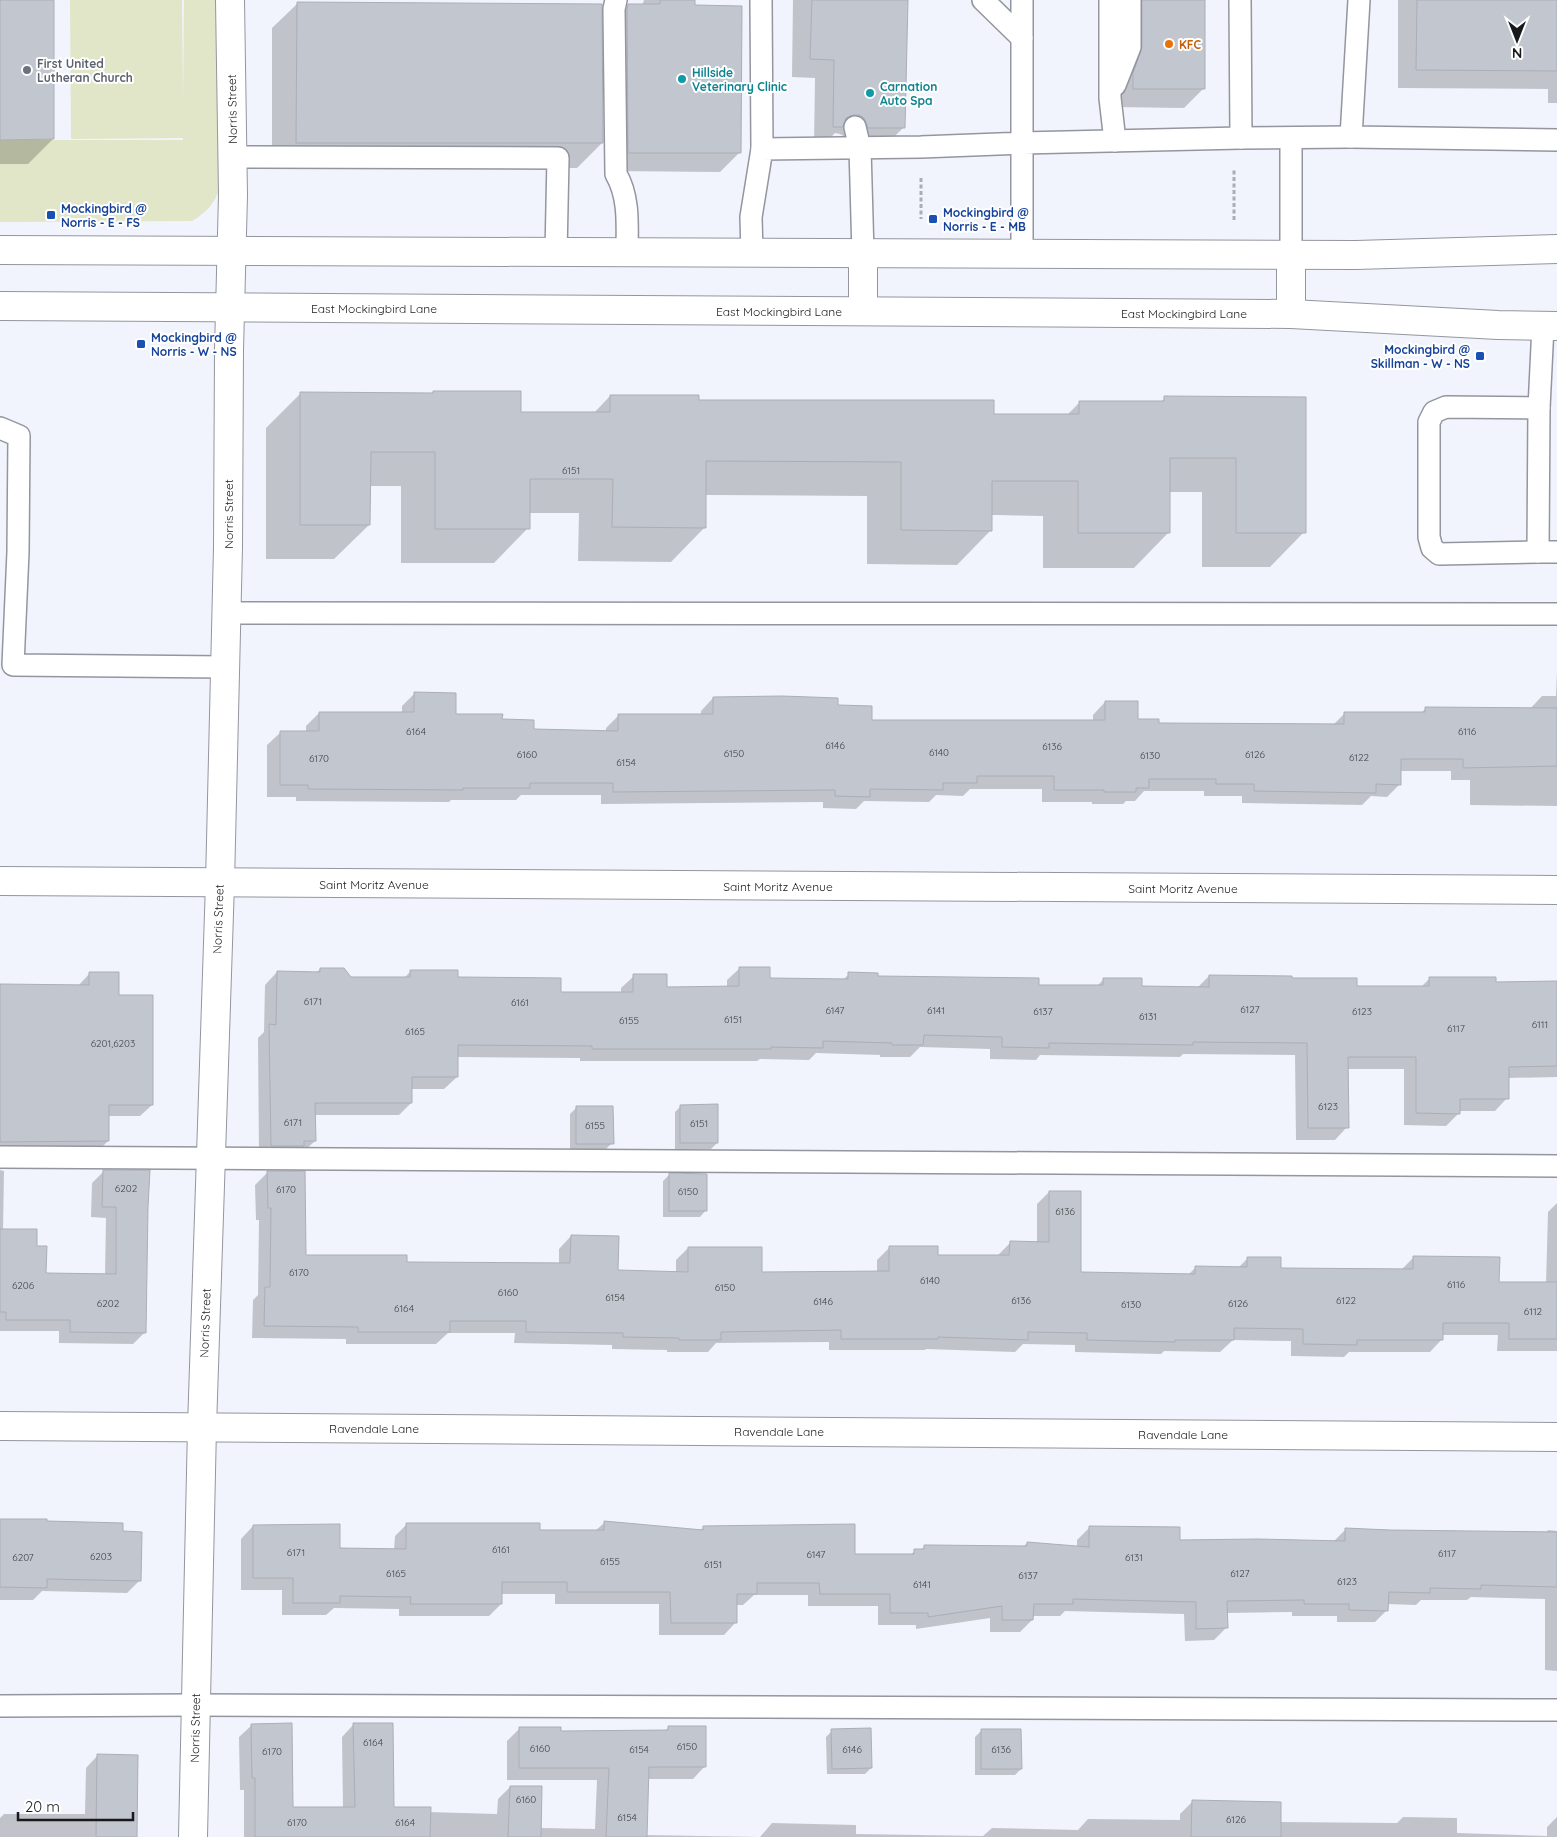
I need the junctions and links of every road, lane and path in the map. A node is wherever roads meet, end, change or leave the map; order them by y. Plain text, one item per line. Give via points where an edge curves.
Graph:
1 (230, 0) edge
2 (616, 0) edge
3 (760, 0) edge
4 (982, 0) edge
5 (1022, 0) edge
6 (1110, 0) edge
7 (1130, 0) edge
8 (1240, 0) edge
9 (1359, 0) edge
10 (1022, 38) junction
11 (1110, 98) junction
12 (855, 127) dead end
13 (1351, 137) junction
14 (1241, 138) junction
15 (1291, 138) junction
16 (1557, 140) edge
17 (1114, 141) junction
18 (1022, 143) junction
19 (921, 147) junction
20 (860, 148) junction
21 (762, 149) junction
22 (232, 157) junction
23 (1234, 166) dead end
24 (1234, 220) dead end
25 (921, 222) dead end
26 (1557, 249) edge
27 (0, 250) edge
28 (232, 252) junction
29 (556, 253) junction
30 (627, 254) junction
31 (752, 254) junction
32 (863, 254) junction
33 (1022, 254) junction
34 (1291, 255) junction
35 (0, 306) edge
36 (231, 308) junction
37 (863, 311) junction
38 (1291, 314) junction
39 (1550, 326) edge
40 (1539, 408) junction
41 (0, 428) edge
42 (1547, 552) edge
43 (226, 613) junction
44 (1557, 614) edge
45 (225, 667) junction
46 (0, 881) edge
47 (220, 883) junction
48 (1557, 890) edge
49 (0, 1157) edge
50 (209, 1158) junction
51 (1557, 1166) edge
52 (0, 1426) edge
53 (202, 1427) junction
54 (1557, 1437) edge
55 (195, 1705) junction
56 (0, 1706) edge
57 (1557, 1710) edge
58 (193, 1837) edge

1 - 22 street, Norris Street
2 - 30 lane via 616,174 623,186
3 - 21 lane
4 - 10 lane
5 - 10 lane
6 - 11 lane
7 - 11 lane via 1130,47
8 - 14 lane
9 - 13 lane
10 - 18 lane
11 - 17 lane
12 - 20 lane
13 - 15 lane
13 - 16 lane
14 - 15 lane
14 - 17 lane
15 - 34 lane
17 - 18 lane
18 - 19 lane
18 - 33 lane
19 - 20 lane via 889,138
19 - 25 path
20 - 21 lane
20 - 32 lane
21 - 31 lane via 751,217
22 - 28 street, Norris Street
22 - 29 lane via 558,158
23 - 24 path
26 - 34 street
27 - 28 street
28 - 29 street
28 - 36 street, Norris Street
29 - 30 street
30 - 31 street
31 - 32 street
32 - 33 street
32 - 37 street
33 - 34 street
34 - 38 street
35 - 36 street, East Mockingbird Lane
36 - 37 street, East Mockingbird Lane
36 - 43 street, Norris Street
37 - 38 street, East Mockingbird Lane
38 - 39 street, East Mockingbird Lane
39 - 40 lane
40 - 42 lane
40 - 42 lane via 1446,406 1434,412 1429,422 1430,537 1432,548 1439,554
41 - 45 lane via 19,436 13,665
43 - 44 lane
43 - 45 street, Norris Street
45 - 47 street, Norris Street
46 - 47 street, Saint Moritz Avenue
47 - 48 street, Saint Moritz Avenue
47 - 50 street, Norris Street
49 - 50 lane
50 - 51 lane
50 - 53 street, Norris Street
52 - 53 street, Ravendale Lane
53 - 54 street, Ravendale Lane
53 - 55 street, Norris Street
55 - 56 lane
55 - 57 lane
55 - 58 street, Norris Street

